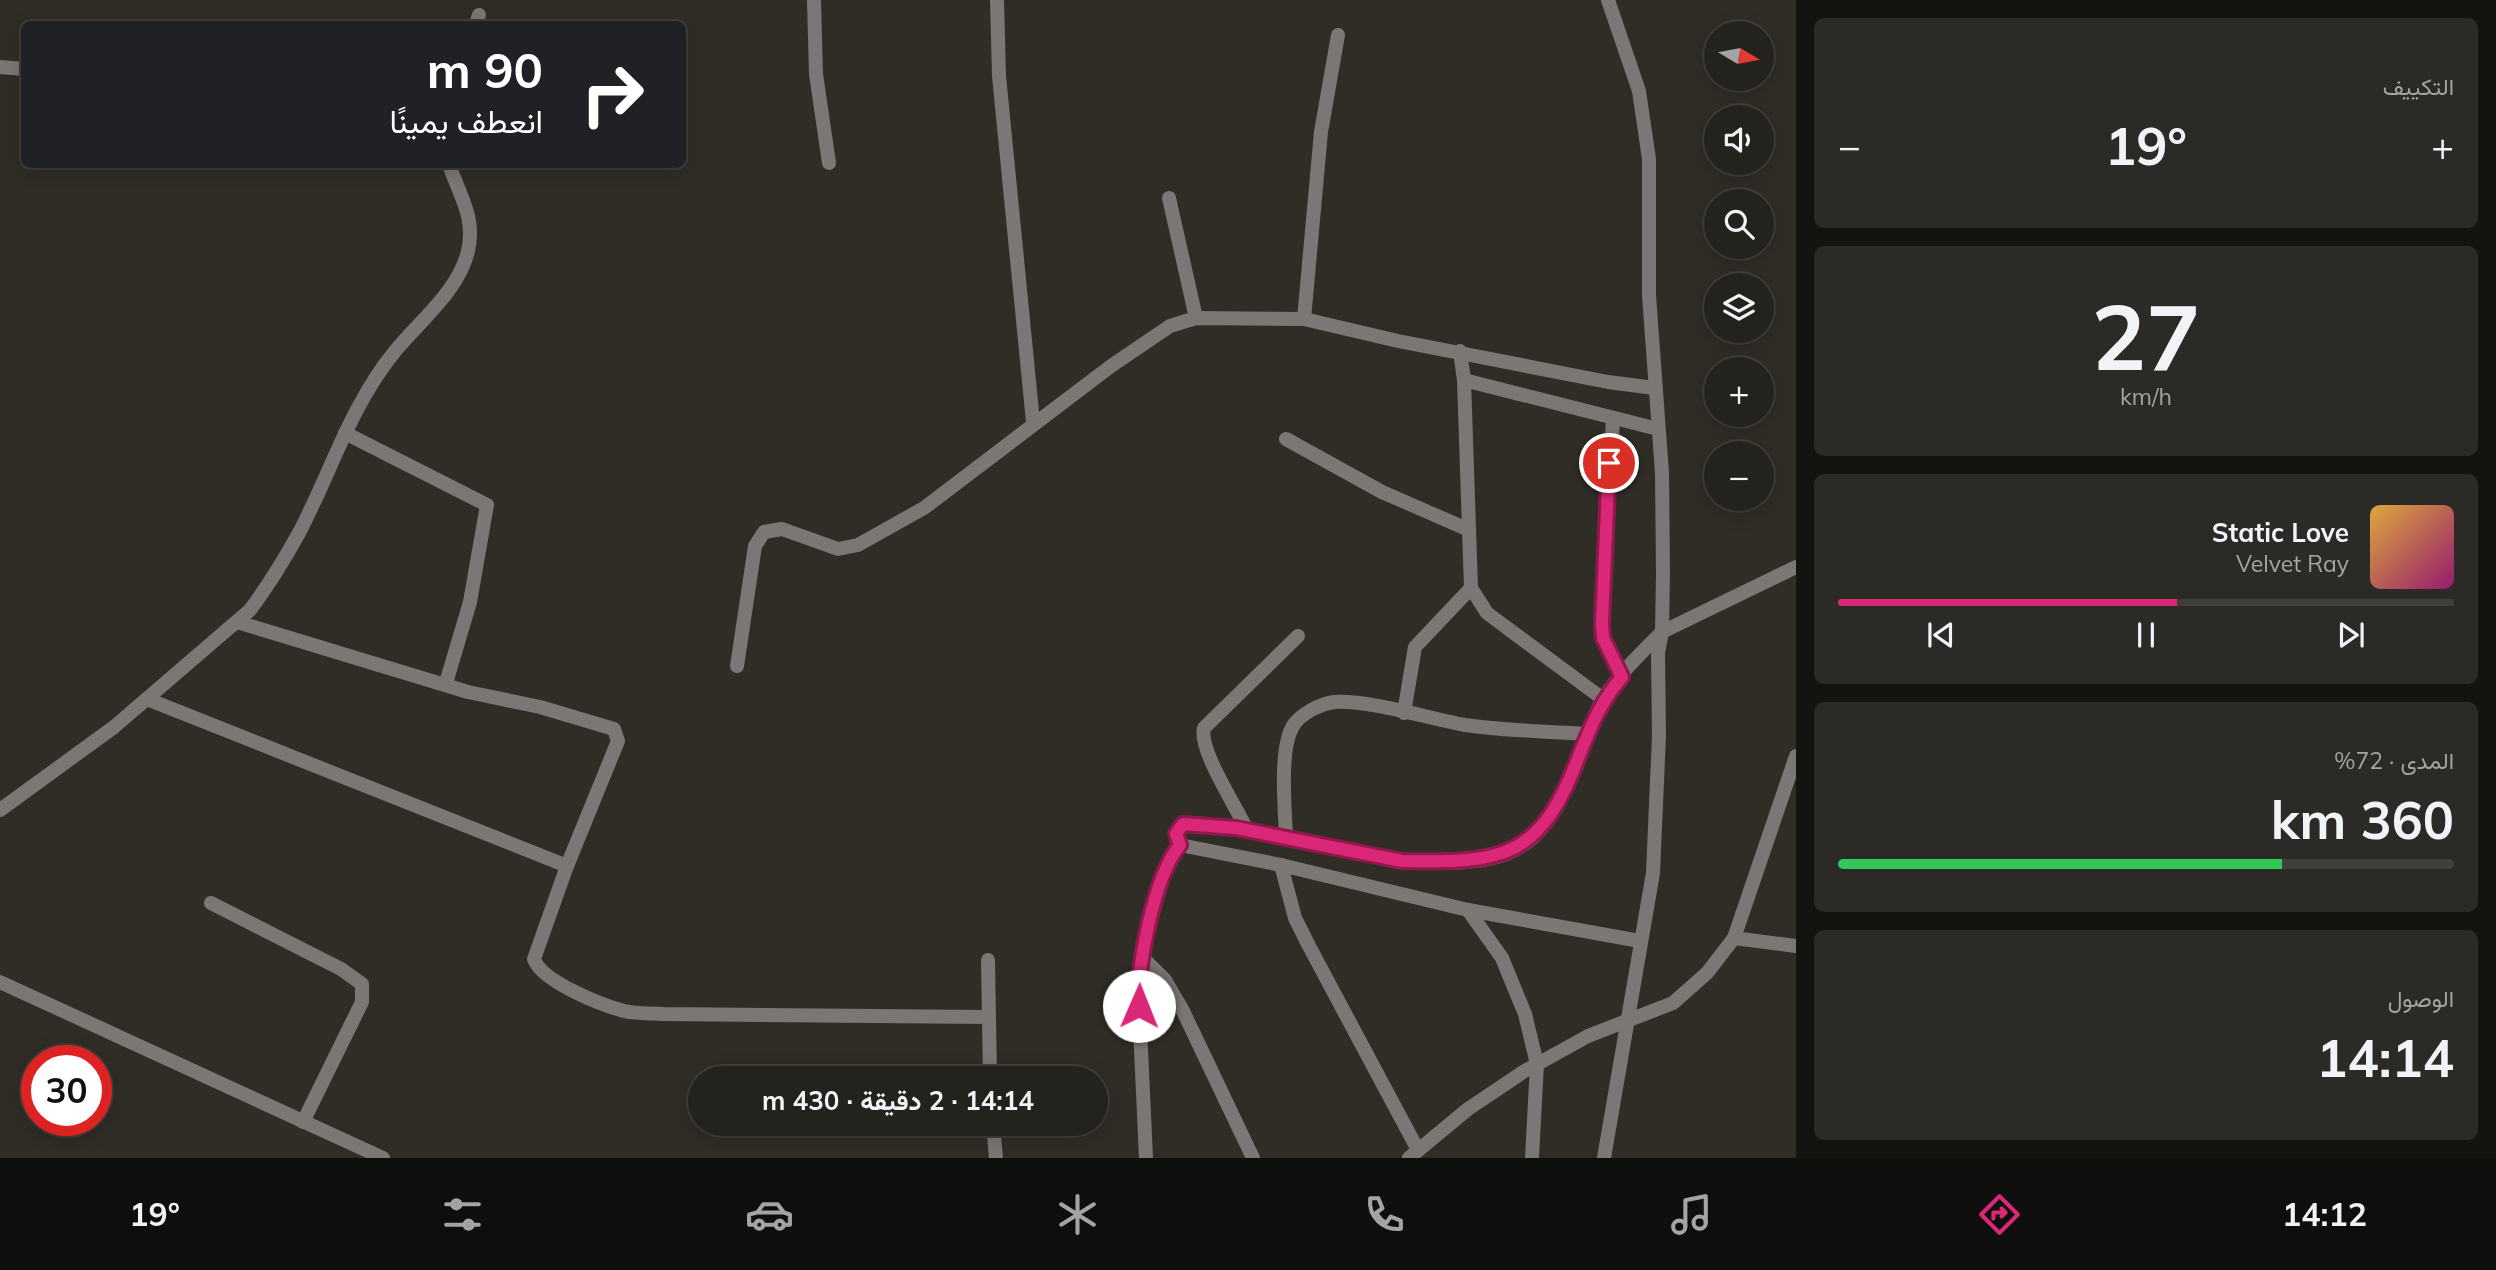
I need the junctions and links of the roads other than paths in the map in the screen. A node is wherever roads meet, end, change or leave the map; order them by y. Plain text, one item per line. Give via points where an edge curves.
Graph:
1 (814, 0) edge
2 (997, 0) edge
3 (1608, 0) edge
4 (1338, 35) dead end
5 (0, 67) edge
6 (21, 69) edge
7 (829, 163) dead end
8 (451, 168) edge
9 (1169, 198) dead end
10 (1195, 318) junction
11 (1304, 319) junction
12 (1460, 351) junction
13 (1464, 380) junction
14 (1654, 388) junction
15 (1613, 419) junction
16 (1033, 422) junction
17 (1658, 429) junction
18 (345, 433) junction
19 (1286, 439) dead end
20 (1467, 529) junction
21 (1796, 567) edge
22 (1471, 588) junction
23 (237, 622) junction
24 (1662, 632) junction
25 (1298, 636) dead end
26 (737, 666) dead end
27 (1622, 677) junction
28 (446, 683) junction
29 (147, 699) junction
30 (1603, 699) junction
31 (1404, 712) junction
32 (1587, 734) junction
33 (1796, 756) edge
34 (0, 810) edge
35 (1247, 830) junction
36 (1286, 837) junction
37 (1180, 845) junction
38 (567, 866) junction
39 (1281, 866) junction
40 (211, 903) dead end
41 (1468, 910) junction
42 (1734, 937) junction
43 (1640, 942) junction
44 (1796, 946) edge
45 (1142, 957) junction
46 (988, 960) dead end
47 (0, 982) edge
48 (987, 1017) junction
49 (1626, 1021) junction
50 (1537, 1064) junction
51 (989, 1066) edge
52 (303, 1122) junction
53 (994, 1136) edge
54 (1413, 1154) edge
55 (383, 1158) edge
56 (996, 1158) edge
57 (1146, 1158) edge
58 (1253, 1158) edge
59 (1532, 1158) edge
60 (1604, 1158) edge

1 - 7 street via 816,74
2 - 16 street via 999,76
3 - 14 street via 1639,91 1649,159
4 - 11 street via 1321,132
5 - 6 street
8 - 18 street via 470,215 468,253 437,304 382,368
9 - 10 street
10 - 11 street
10 - 16 street via 1170,326
11 - 12 street
12 - 13 street
12 - 14 street
13 - 15 street
13 - 20 street
14 - 17 street
15 - 17 street
15 - 27 street via 1602,623 1603,638
16 - 26 street via 924,508 858,545 838,549 782,529 764,532 754,553
17 - 24 street
18 - 23 street via 300,531 267,587
18 - 28 street via 487,505 470,602
19 - 20 street via 1382,492
20 - 22 street
21 - 24 street
22 - 30 street via 1487,613
22 - 31 street via 1415,647
23 - 28 street
23 - 29 street
24 - 27 street
24 - 43 street via 1657,653 1654,861
25 - 35 street via 1204,728 1203,740
27 - 30 street
28 - 38 street via 593,722 618,733
29 - 34 street
29 - 38 street
30 - 32 street
31 - 32 street via 1467,725
31 - 36 street via 1333,702 1303,715 1292,726
32 - 36 street via 1570,779 1541,830 1521,847 1492,858 1402,861
33 - 42 street
35 - 36 street
35 - 37 street via 1183,824 1176,834
37 - 39 street
37 - 45 street via 1163,877
38 - 48 street via 534,959 537,968 625,1011
39 - 41 street
39 - 54 street via 1304,937
40 - 52 street via 362,984 362,1002
41 - 43 street
41 - 50 street via 1515,983
42 - 44 street
42 - 49 street via 1685,995
43 - 49 street
45 - 57 street via 1138,984
45 - 58 street via 1165,980 1183,1011
46 - 48 street
47 - 52 street
48 - 51 street
49 - 50 street
49 - 60 street
50 - 54 street via 1468,1109
50 - 59 street
52 - 55 street
53 - 56 street

